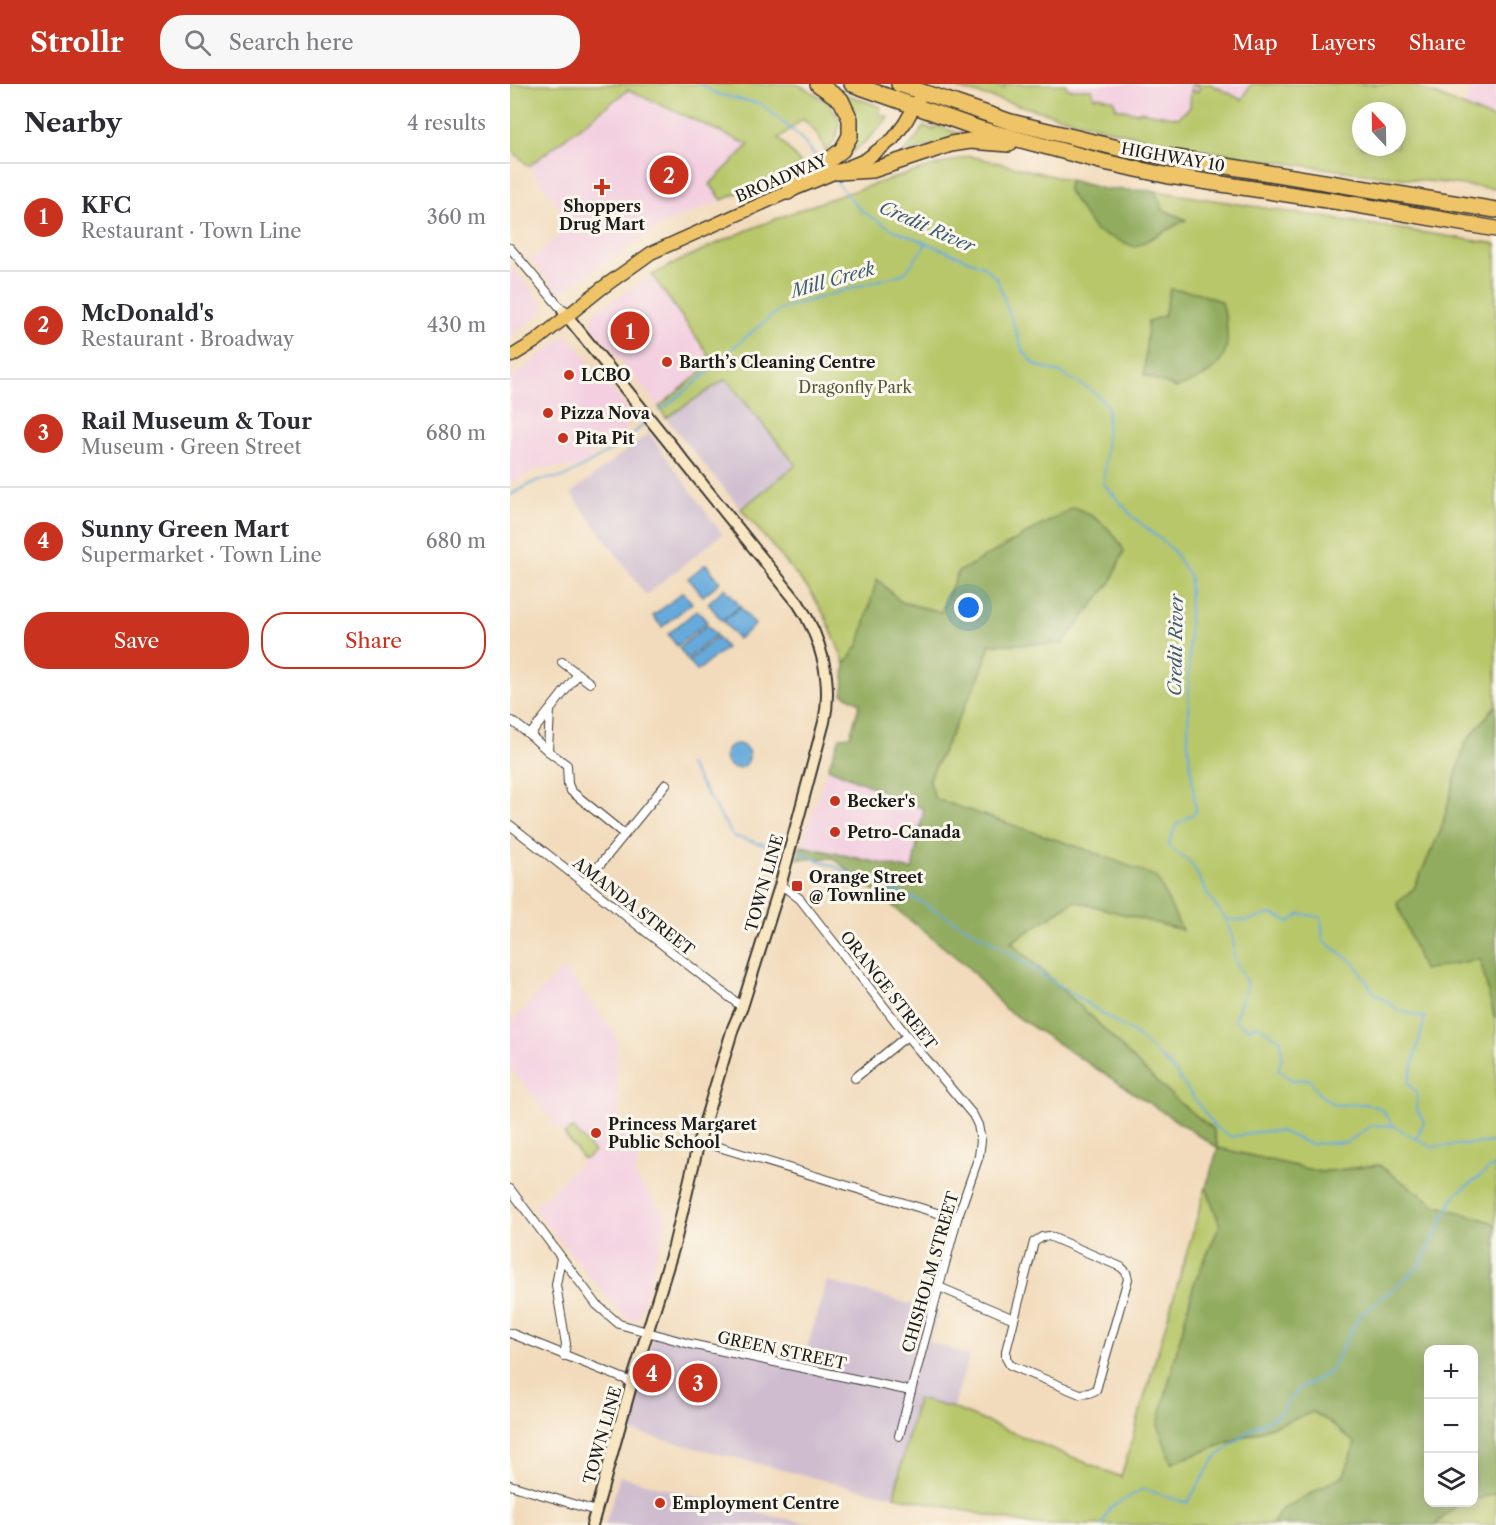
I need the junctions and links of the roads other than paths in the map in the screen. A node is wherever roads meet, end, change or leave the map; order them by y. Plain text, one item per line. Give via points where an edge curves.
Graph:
1 (818, 84) edge
2 (852, 84) edge
3 (899, 84) edge
4 (924, 88) edge
5 (915, 107) junction
6 (1043, 145) junction
7 (826, 170) junction
8 (788, 192) joint
9 (1496, 201) edge
10 (1455, 204) junction
11 (1496, 210) edge
12 (1496, 229) edge
13 (510, 248) edge
14 (566, 313) junction
15 (511, 357) edge
16 (562, 662) dead end
17 (578, 674) junction
18 (590, 683) dead end
19 (550, 710) junction
20 (512, 722) dead end
21 (530, 735) junction
22 (548, 750) junction
23 (666, 784) dead end
24 (512, 829) edge
25 (624, 834) junction
26 (584, 884) junction
27 (780, 886) junction
28 (742, 1007) junction
29 (907, 1036) junction
30 (855, 1078) dead end
31 (973, 1116) joint
32 (699, 1141) junction
33 (510, 1189) edge
34 (513, 1196) edge
35 (957, 1219) junction
36 (561, 1258) junction
37 (939, 1287) junction
38 (1014, 1319) junction
39 (647, 1332) junction
40 (510, 1333) edge
41 (564, 1356) junction
42 (632, 1382) junction
43 (911, 1391) junction
44 (899, 1436) dead end
45 (510, 1485) edge
46 (596, 1511) junction
47 (592, 1525) edge

1 - 7 highway via 841,100 850,119 850,136
2 - 5 highway, HIGHWAY 10
3 - 4 highway, HIGHWAY 10
4 - 5 main road, BROADWAY
4 - 10 highway, HIGHWAY 10 via 1011,122 1122,149
5 - 6 highway, HIGHWAY 10
5 - 7 main road, BROADWAY via 893,139 881,149 865,160
6 - 7 highway via 970,141 873,170
6 - 12 highway, HIGHWAY 10 via 1169,176
7 - 8 highway
8 - 14 main road, BROADWAY via 651,253
9 - 10 highway
10 - 11 highway, HIGHWAY 10
13 - 14 street
14 - 15 main road, BROADWAY via 536,341
14 - 27 main road, TOWN LINE via 790,591 814,630 826,675 826,712
16 - 17 street
17 - 18 street
17 - 19 street
19 - 21 street
19 - 22 street
20 - 21 street
21 - 22 street
22 - 25 street via 567,765 571,790
23 - 25 street
24 - 26 street, AMANDA STREET
25 - 26 street
26 - 28 street, AMANDA STREET
27 - 28 main road, TOWN LINE
27 - 29 street, ORANGE STREET via 800,899
28 - 32 main road, TOWN LINE
29 - 30 street
29 - 31 street, ORANGE STREET
31 - 35 street, CHISHOLM STREET via 981,1141 979,1156
32 - 35 street
32 - 39 main road, TOWN LINE via 674,1246
33 - 34 street, GREEN STREET
34 - 36 street, GREEN STREET
35 - 37 street, CHISHOLM STREET
36 - 39 street, GREEN STREET via 597,1305 619,1324
36 - 41 street via 556,1285 566,1344
37 - 38 street
37 - 43 street, CHISHOLM STREET
38 - 38 street via 1006,1351 1010,1365 1080,1394 1089,1393 1096,1390 1128,1279 1126,1272 1049,1236 1042,1237 1034,1242
39 - 42 main road, TOWN LINE
39 - 43 street, GREEN STREET
40 - 41 street
41 - 42 street
42 - 46 main road, TOWN LINE
43 - 44 street, CHISHOLM STREET
45 - 46 street
46 - 47 main road, TOWN LINE

